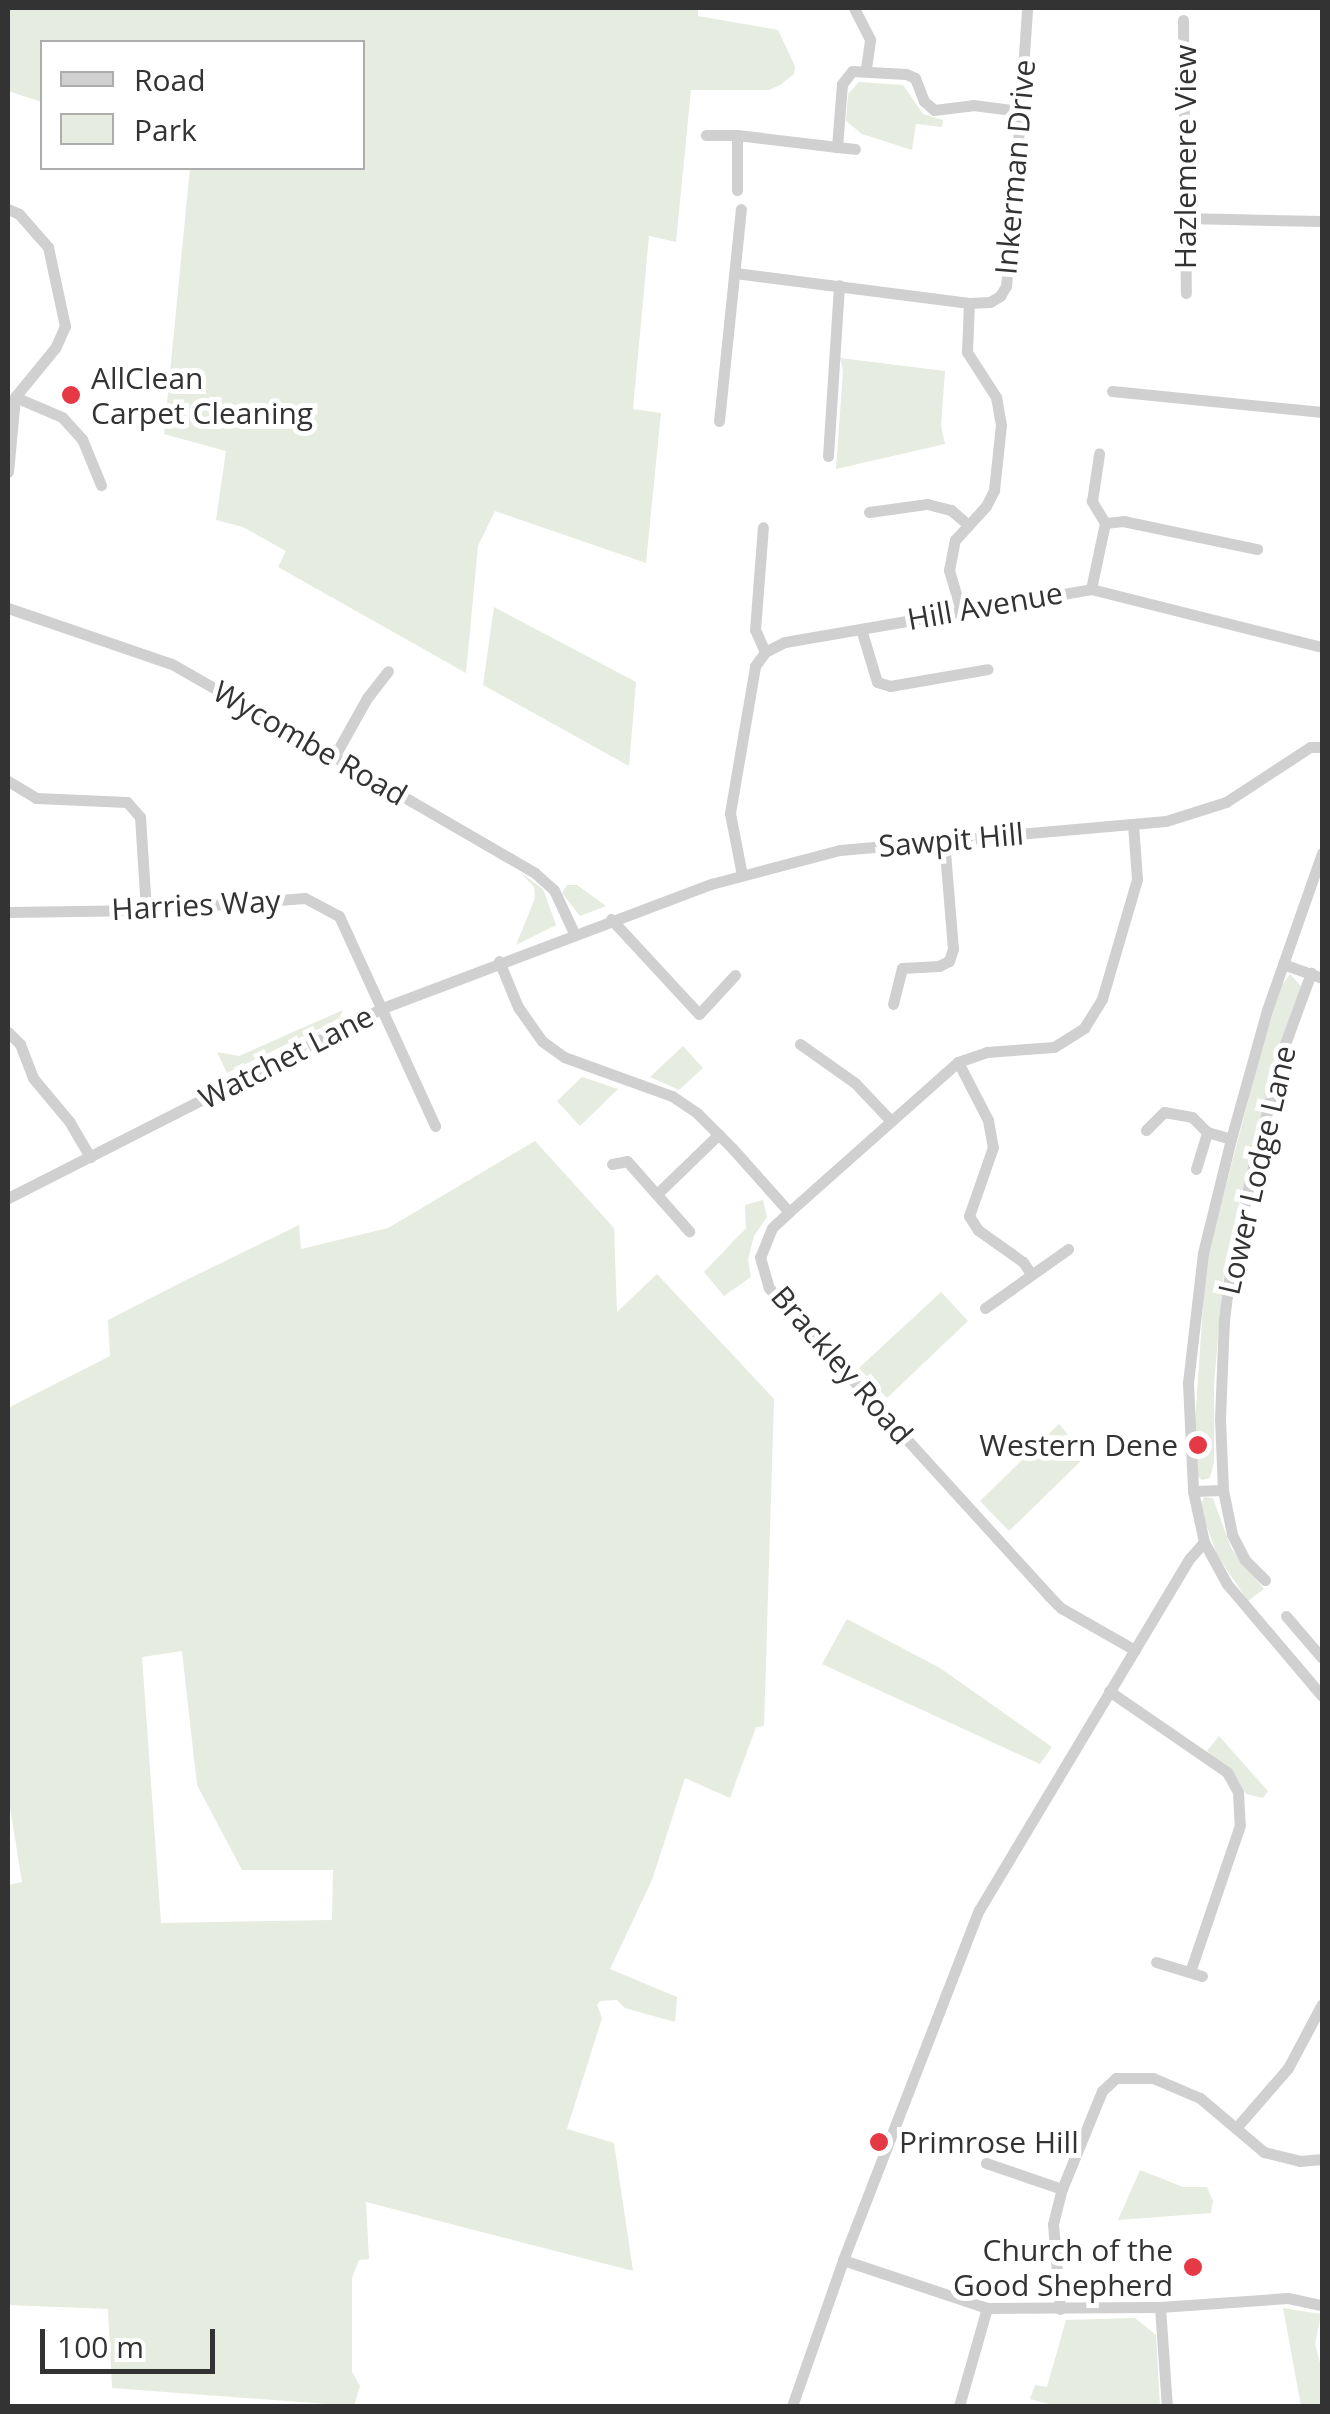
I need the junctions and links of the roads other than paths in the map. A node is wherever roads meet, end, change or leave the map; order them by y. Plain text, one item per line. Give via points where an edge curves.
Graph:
1 (854, 8) edge
2 (1027, 8) edge
3 (1182, 20) dead end
4 (866, 68) junction
5 (1020, 111) junction
6 (706, 135) dead end
7 (736, 135) junction
8 (837, 147) junction
9 (855, 150) dead end
10 (737, 190) dead end
11 (741, 208) dead end
12 (8, 210) edge
13 (1185, 218) junction
14 (1322, 222) edge
15 (735, 273) junction
16 (839, 286) junction
17 (1186, 293) dead end
18 (969, 303) junction
19 (1112, 391) dead end
20 (15, 397) junction
21 (1322, 412) edge
22 (719, 421) dead end
23 (8, 442) edge
24 (1100, 454) dead end
25 (828, 456) dead end
26 (8, 472) edge
27 (101, 485) dead end
28 (868, 512) dead end
29 (1105, 522) junction
30 (966, 523) junction
31 (763, 527) dead end
32 (1257, 549) dead end
33 (1090, 589) junction
34 (8, 608) edge
35 (960, 611) junction
36 (861, 629) junction
37 (1322, 647) edge
38 (764, 652) junction
39 (988, 669) dead end
40 (388, 671) dead end
41 (1322, 747) edge
42 (334, 757) junction
43 (8, 781) edge
44 (1133, 826) junction
45 (944, 840) junction
46 (1322, 852) edge
47 (742, 874) junction
48 (146, 910) junction
49 (8, 912) edge
50 (611, 919) junction
51 (574, 934) junction
52 (499, 961) junction
53 (1283, 964) junction
54 (735, 975) dead end
55 (1317, 976) edge
56 (892, 1004) dead end
57 (380, 1009) junction
58 (8, 1032) edge
59 (800, 1044) dead end
60 (958, 1062) junction
61 (891, 1121) junction
62 (435, 1126) dead end
63 (1146, 1130) dead end
64 (1206, 1132) junction
65 (719, 1134) junction
66 (1231, 1139) junction
67 (90, 1158) junction
68 (612, 1164) dead end
69 (1196, 1169) dead end
70 (657, 1194) junction
71 (8, 1198) edge
72 (790, 1212) junction
73 (689, 1231) dead end
74 (1068, 1248) dead end
75 (1031, 1274) junction
76 (986, 1308) dead end
77 (1222, 1490) junction
78 (1193, 1491) junction
79 (1204, 1542) junction
80 (1265, 1580) dead end
81 (1286, 1616) dead end
82 (1135, 1650) junction
83 (1322, 1658) edge
84 (1109, 1692) junction
85 (1322, 1696) edge
86 (1156, 1962) dead end
87 (1322, 2004) edge
88 (1236, 2128) junction
89 (1322, 2159) edge
90 (986, 2163) dead end
91 (1062, 2190) junction
92 (843, 2260) junction
93 (1322, 2305) edge
94 (1160, 2307) junction
95 (986, 2308) junction
96 (1060, 2310) junction
97 (792, 2406) edge
98 (959, 2406) edge
99 (1167, 2406) edge

1 - 4 street via 870,40
2 - 5 street, Inkerman Drive
3 - 13 street, Hazlemere View
4 - 5 street via 915,78 934,110 974,105
4 - 8 street via 844,78
5 - 18 street, Inkerman Drive via 1006,286 990,302
6 - 7 street
7 - 8 street
7 - 10 street
8 - 9 street
11 - 15 street
12 - 20 street via 48,247 65,326
13 - 14 street
13 - 17 street, Hazlemere View
15 - 16 street, Inkerman Drive
15 - 22 street
16 - 18 street, Inkerman Drive
16 - 25 street
18 - 30 street via 968,352 996,397 1001,425 994,490
19 - 21 street
20 - 23 street
20 - 27 street via 62,417 82,439
23 - 26 street
24 - 29 street via 1092,501
28 - 30 street via 927,504 951,510
29 - 32 street via 1123,520
29 - 33 street
30 - 35 street via 954,540 949,570
31 - 38 street via 755,630
33 - 35 street, Hill Avenue
33 - 37 street, Hill Avenue
34 - 42 street, Wycombe Road via 172,664
35 - 36 street, Hill Avenue
36 - 38 street, Hill Avenue
36 - 39 street via 877,682 890,686
38 - 47 street via 755,666 730,813
40 - 42 street
41 - 44 street, Sawpit Hill via 1310,747 1226,802
42 - 51 street, Wycombe Road via 535,872 554,890
43 - 48 street via 36,798 127,802 140,817
44 - 45 street, Sawpit Hill
44 - 60 street via 1137,878 1102,999 1084,1028 1054,1048 987,1052
45 - 47 street, Sawpit Hill via 840,850
45 - 56 street via 953,949 939,966 902,968
46 - 53 street
47 - 50 street, Sawpit Hill
48 - 49 street, Harries Way
48 - 57 street, Harries Way via 304,898 339,916
50 - 51 street, Sawpit Hill
50 - 54 street via 699,1014
51 - 52 street, Watchet Lane
52 - 57 street, Watchet Lane
52 - 65 street via 542,1041 564,1057 672,1096
53 - 55 street
53 - 66 street
55 - 77 street, Lower Lodge Lane via 1285,1044 1231,1264
57 - 62 street, Harries Way
57 - 67 street, Watchet Lane
58 - 67 street
59 - 61 street
60 - 61 street, Brackley Road
60 - 75 street via 988,1120 993,1147 969,1216
61 - 72 street, Brackley Road
63 - 64 street via 1164,1112 1192,1118
64 - 66 street
64 - 69 street
65 - 70 street
65 - 72 street
66 - 78 street via 1203,1254 1188,1383
67 - 71 street, Watchet Lane
68 - 70 street via 627,1161
70 - 73 street
72 - 82 street, Brackley Road via 772,1228 760,1257 769,1288 1049,1596
74 - 75 street
75 - 76 street
77 - 78 street
77 - 80 street, Lower Lodge Lane via 1232,1534
78 - 79 street
79 - 82 street
79 - 85 street via 1227,1584
81 - 83 street
82 - 84 street
84 - 86 street via 1227,1772 1238,1792 1240,1825 1196,1974
84 - 92 street via 979,1910
87 - 88 street via 1288,2068
88 - 89 street via 1264,2152
88 - 91 street via 1200,2098 1153,2078 1116,2078 1102,2091
90 - 91 street
91 - 96 street via 1053,2224
92 - 95 street
92 - 97 street
93 - 94 street via 1288,2298
94 - 96 street
94 - 99 street
95 - 96 street
95 - 98 street

